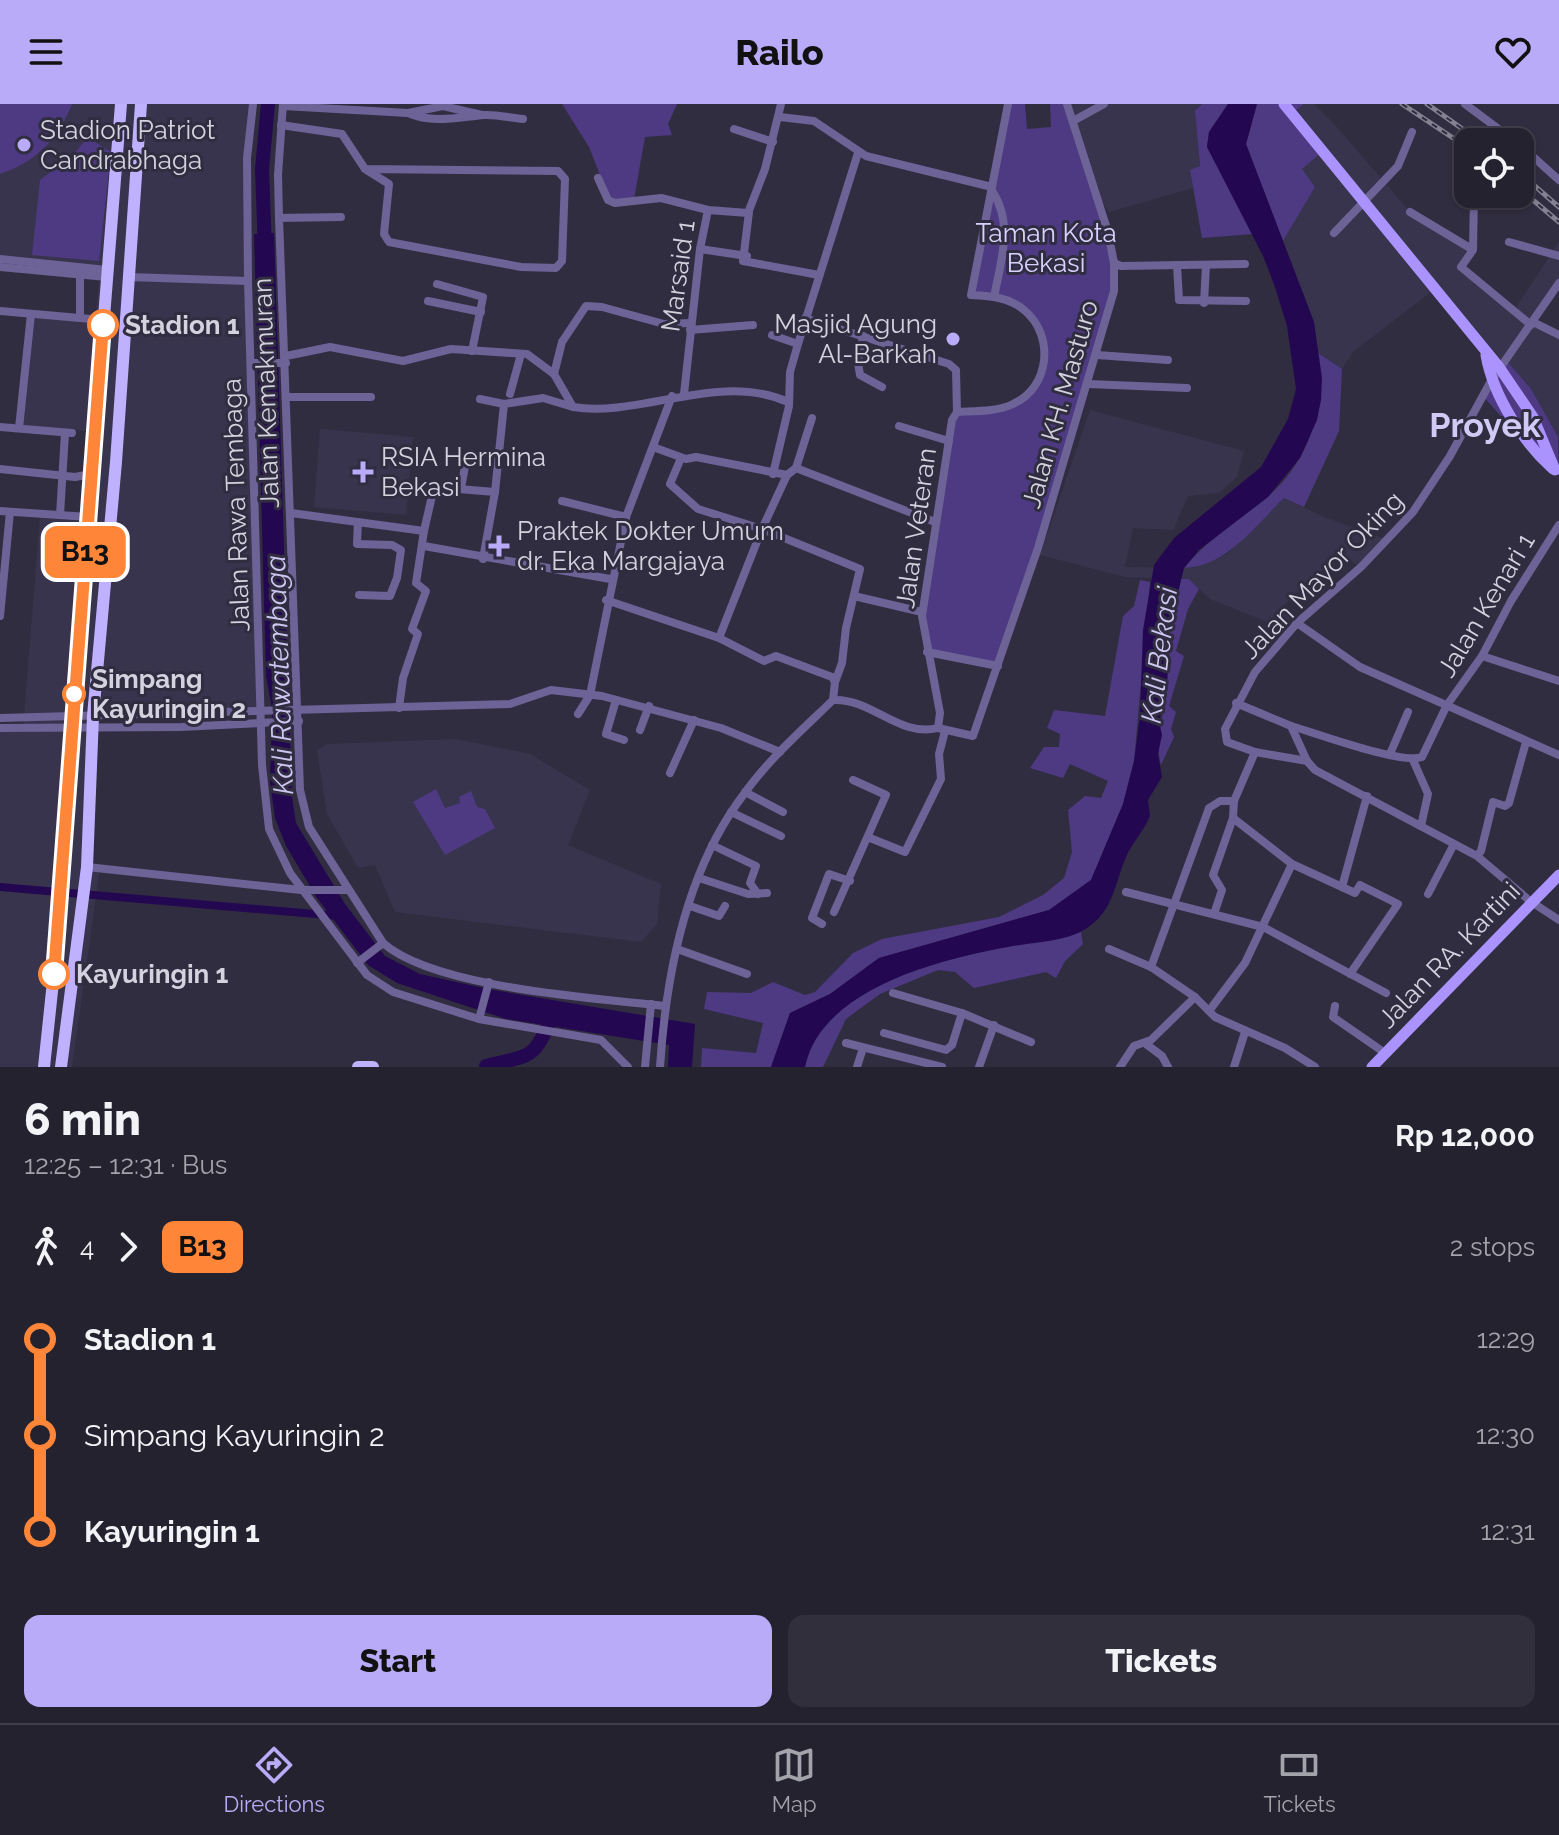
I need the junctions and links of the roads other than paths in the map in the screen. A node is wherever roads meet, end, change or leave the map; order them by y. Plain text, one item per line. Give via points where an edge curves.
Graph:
1 (121, 104) edge
2 (141, 104) edge
3 (253, 104) edge
4 (781, 104) edge
5 (1008, 104) edge
6 (1067, 104) edge
7 (1104, 104) edge
8 (1284, 104) edge
9 (1465, 104) edge
10 (283, 105) edge
11 (780, 117) junction
12 (523, 119) dead end
13 (1073, 121) junction
14 (281, 125) junction
15 (1497, 128) edge
16 (734, 129) dead end
17 (1412, 132) dead end
18 (773, 142) junction
19 (858, 153) junction
20 (1534, 158) edge
21 (365, 169) junction
22 (598, 178) dead end
23 (1559, 180) edge
24 (992, 189) junction
25 (1363, 200) junction
26 (1475, 208) edge
27 (708, 210) junction
28 (749, 212) junction
29 (1410, 212) dead end
30 (341, 217) dead end
31 (279, 218) junction
32 (1334, 233) dead end
33 (1509, 242) dead end
34 (1470, 248) junction
35 (700, 249) junction
36 (748, 256) junction
37 (1559, 256) edge
38 (0, 259) edge
39 (1114, 263) junction
40 (1245, 264) dead end
41 (1177, 265) junction
42 (1206, 265) junction
43 (0, 267) edge
44 (107, 274) junction
45 (80, 275) junction
46 (819, 275) junction
47 (129, 277) junction
48 (248, 281) junction
49 (437, 284) dead end
50 (1559, 285) edge
51 (994, 297) junction
52 (428, 301) dead end
53 (1246, 301) dead end
54 (1204, 303) junction
55 (0, 311) edge
56 (481, 312) junction
57 (31, 314) junction
58 (80, 318) junction
59 (805, 318) junction
60 (103, 320) junction
61 (1532, 323) junction
62 (753, 325) dead end
63 (690, 327) junction
64 (772, 335) dead end
65 (1559, 335) edge
66 (863, 336) junction
67 (798, 344) junction
68 (472, 351) junction
69 (521, 354) junction
70 (1486, 354) junction
71 (1097, 355) junction
72 (1168, 360) dead end
73 (285, 361) junction
74 (254, 363) junction
75 (1499, 367) junction
76 (554, 374) junction
77 (1491, 381) junction
78 (1088, 384) junction
79 (882, 387) dead end
80 (1187, 388) dead end
81 (510, 394) dead end
82 (684, 394) junction
83 (672, 396) junction
84 (287, 397) junction
85 (371, 397) dead end
86 (480, 399) dead end
87 (788, 402) junction
88 (504, 404) junction
89 (573, 407) junction
90 (957, 412) junction
91 (812, 418) dead end
92 (899, 426) dead end
93 (0, 427) edge
94 (19, 428) junction
95 (949, 441) junction
96 (653, 447) junction
97 (93, 448) junction
98 (117, 455) junction
99 (681, 458) junction
100 (466, 461) dead end
101 (92, 468) junction
102 (796, 468) junction
103 (0, 469) edge
104 (1557, 473) edge
105 (773, 474) junction
106 (787, 475) junction
107 (61, 476) junction
108 (461, 488) junction
109 (495, 492) junction
110 (562, 501) dead end
111 (0, 511) edge
112 (10, 512) junction
113 (291, 513) junction
114 (60, 515) junction
115 (88, 517) junction
116 (626, 517) junction
117 (358, 522) junction
118 (935, 522) junction
119 (1559, 525) edge
120 (762, 529) junction
121 (424, 531) junction
122 (424, 546) junction
123 (3, 548) edge
124 (483, 559) junction
125 (610, 579) junction
126 (1, 587) edge
127 (359, 595) dead end
128 (854, 596) junction
129 (606, 600) junction
130 (922, 612) junction
131 (0, 616) edge
132 (1297, 623) junction
133 (719, 638) junction
134 (927, 652) junction
135 (1482, 656) junction
136 (998, 666) junction
137 (1559, 681) edge
138 (835, 682) junction
139 (590, 695) junction
140 (616, 700) junction
141 (833, 700) junction
142 (1236, 703) junction
143 (1447, 705) junction
144 (649, 706) junction
145 (399, 708) junction
146 (1408, 712) dead end
147 (578, 714) dead end
148 (171, 716) junction
149 (295, 716) junction
150 (266, 717) junction
151 (0, 718) edge
152 (694, 720) junction
153 (73, 721) junction
154 (93, 721) junction
155 (1291, 726) junction
156 (171, 727) junction
157 (0, 728) edge
158 (640, 730) dead end
159 (942, 730) junction
160 (624, 740) dead end
161 (1526, 742) junction
162 (780, 752) junction
163 (1255, 752) junction
164 (1390, 754) junction
165 (1559, 755) edge
166 (1413, 760) junction
167 (1307, 761) junction
168 (670, 773) dead end
169 (853, 780) dead end
170 (745, 792) junction
171 (1367, 796) junction
172 (1234, 801) junction
173 (731, 812) junction
174 (783, 812) dead end
175 (1233, 818) junction
176 (1421, 826) junction
177 (781, 836) dead end
178 (870, 838) junction
179 (1454, 844) junction
180 (712, 845) junction
181 (1477, 856) junction
182 (1292, 864) junction
183 (87, 867) junction
184 (1559, 875) edge
185 (699, 878) junction
186 (850, 881) junction
187 (1342, 887) junction
188 (305, 890) junction
189 (344, 890) junction
190 (1126, 892) dead end
191 (1428, 894) dead end
192 (1530, 901) junction
193 (690, 906) junction
194 (725, 906) dead end
195 (1174, 906) junction
196 (834, 912) dead end
197 (1214, 914) junction
198 (1559, 920) edge
199 (822, 924) dead end
200 (1263, 927) junction
201 (381, 945) junction
202 (1109, 949) dead end
203 (677, 951) junction
204 (358, 962) junction
205 (1151, 967) junction
206 (747, 974) dead end
207 (1350, 974) junction
208 (488, 984) junction
209 (893, 993) dead end
210 (1386, 993) dead end
211 (1195, 997) junction
212 (664, 1001) junction
213 (651, 1004) junction
214 (1335, 1006) dead end
215 (1209, 1011) junction
216 (962, 1013) junction
217 (479, 1017) junction
218 (994, 1025) junction
219 (1245, 1032) junction
220 (884, 1033) dead end
221 (1031, 1042) dead end
222 (846, 1043) dead end
223 (1146, 1044) junction
224 (863, 1048) junction
225 (949, 1049) junction
226 (1385, 1053) junction
227 (44, 1067) edge
228 (61, 1067) edge
229 (358, 1067) edge
230 (373, 1067) edge
231 (628, 1067) edge
232 (645, 1067) edge
233 (660, 1067) edge
234 (857, 1067) edge
235 (944, 1067) edge
236 (979, 1067) edge
237 (1120, 1067) edge
238 (1168, 1067) edge
239 (1234, 1067) edge
240 (1315, 1067) edge
241 (1372, 1067) edge

1 - 44 highway
2 - 47 highway
3 - 48 street, Jalan Rawa Tembaga via 247,158
4 - 11 street
5 - 24 street
6 - 13 street, Jalan KH. Masturo
7 - 13 street
8 - 25 main road
9 - 15 street
10 - 12 street via 408,113 443,106
10 - 14 street, Jalan Kemakmuran
11 - 18 street
11 - 19 street via 814,121
13 - 39 street, Jalan KH. Masturo
14 - 21 street via 342,134
14 - 31 street, Jalan Kemakmuran
16 - 18 street
17 - 25 street via 1398,166
18 - 28 street
19 - 24 street
19 - 46 street
20 - 23 street
21 - 21 street via 389,184 384,234 389,242 521,267 556,268 562,261 565,179 558,171
22 - 27 street via 608,200 615,203 661,198
24 - 51 street via 1004,215
24 - 51 street via 971,295
25 - 32 street
25 - 70 main road
26 - 34 street
27 - 28 street, Marsaid 1
27 - 35 street, Marsaid 1
28 - 36 street
29 - 34 street
30 - 31 street
31 - 73 street, Jalan Kemakmuran
33 - 37 street
34 - 61 street via 1461,267
35 - 36 street
35 - 63 street, Marsaid 1
36 - 46 street via 743,261
38 - 44 street
39 - 41 street
39 - 71 street, Jalan KH. Masturo via 1114,291
40 - 42 street
41 - 42 street
41 - 54 street via 1179,300
42 - 54 street
43 - 45 street
44 - 45 street
44 - 60 highway
45 - 58 street
46 - 59 street
47 - 48 street
47 - 98 highway
48 - 74 street, Jalan Rawa Tembaga
49 - 56 street via 481,295
50 - 61 street, Jalan Mayor Oking
51 - 90 street via 1023,308 1033,318 1045,346 1042,373 1015,404
52 - 56 street
53 - 54 street
55 - 57 street
56 - 68 street
57 - 58 street
57 - 94 street
58 - 60 street
59 - 66 street
59 - 67 street
60 - 97 highway
61 - 65 street
61 - 75 street, Jalan Mayor Oking
62 - 63 street
63 - 76 street via 586,306 562,342
63 - 82 street, Marsaid 1
64 - 67 street
66 - 79 street via 860,375
66 - 90 street, Jalan Veteran via 954,367
67 - 87 street
68 - 69 street
68 - 73 street via 451,349 403,361 330,347
69 - 76 street via 536,358
69 - 81 street
70 - 75 main road
70 - 77 main road
71 - 72 street
71 - 78 street, Jalan KH. Masturo
73 - 74 street
73 - 84 street, Jalan Kemakmuran
74 - 150 street, Jalan Rawa Tembaga
75 - 77 street, Jalan Mayor Oking
75 - 104 main road via 1533,417
76 - 89 street
77 - 104 main road via 1538,456
77 - 132 street, Jalan Mayor Oking via 1413,512
78 - 80 street
78 - 136 street, Jalan KH. Masturo
82 - 83 street
82 - 87 street via 767,392
83 - 89 street via 603,410
83 - 96 street
84 - 85 street
84 - 113 street, Jalan Kemakmuran
86 - 88 street
87 - 105 street
88 - 89 street via 543,398
88 - 109 street
90 - 95 street, Jalan Veteran
91 - 102 street
92 - 95 street
93 - 94 street
94 - 107 street via 68,433
95 - 118 street, Jalan Veteran
96 - 99 street
96 - 116 street
97 - 98 highway
97 - 101 highway
98 - 101 highway
98 - 154 highway
99 - 105 street
99 - 120 street via 672,488 698,509
100 - 108 street
101 - 107 street
101 - 115 highway
102 - 106 street
102 - 118 street
103 - 107 street
105 - 106 street
106 - 120 street
107 - 114 street
108 - 109 street
108 - 121 street via 434,487
109 - 124 street
110 - 116 street
111 - 112 street
112 - 114 street
112 - 123 street
113 - 117 street
113 - 149 street, Jalan Kemakmuran
114 - 115 street
115 - 153 highway
116 - 125 street
117 - 121 street
117 - 127 street via 357,544 401,550 390,596
118 - 130 street, Jalan Veteran
119 - 135 street, Jalan Kenari 1
120 - 128 street via 859,568
120 - 133 street
121 - 122 street
122 - 124 street
122 - 145 street via 416,583 426,591 412,629 418,634
123 - 126 street
124 - 125 street
125 - 129 street
126 - 131 street
128 - 130 street
128 - 138 street
129 - 133 street
129 - 139 street
130 - 134 street, Jalan Veteran
132 - 142 street, Jalan Mayor Oking
132 - 143 street via 1360,667
133 - 138 street via 764,661 781,657
134 - 136 street
134 - 159 street, Jalan Veteran
135 - 137 street
135 - 143 street, Jalan Kenari 1
136 - 159 street, Jalan KH. Masturo via 973,736
138 - 141 street
139 - 140 street
139 - 145 street via 551,690 510,704
139 - 147 street
140 - 144 street
140 - 160 street via 606,734
141 - 159 street via 864,704 914,731
141 - 162 street
142 - 155 street
142 - 163 street, Jalan Mayor Oking via 1226,740
143 - 161 street
143 - 166 street, Jalan Kenari 1 via 1428,751
144 - 152 street
144 - 158 street
145 - 149 street
146 - 164 street
148 - 150 street
148 - 154 street
148 - 156 street
149 - 150 street
149 - 189 street, Jalan Kemakmuran via 303,810
150 - 156 street
150 - 188 street, Jalan Rawa Tembaga via 269,829
151 - 153 street
152 - 162 street
152 - 168 street
153 - 154 street
153 - 157 street
153 - 227 highway
154 - 156 street
154 - 183 highway
155 - 164 street
155 - 167 street
159 - 178 street, Jalan Veteran via 941,779 905,852
161 - 165 street
161 - 181 street via 1509,803 1493,802
162 - 170 street
163 - 167 street
163 - 172 street
164 - 166 street
166 - 176 street via 1428,794
167 - 171 street via 1323,775
169 - 178 street via 886,795
170 - 173 street
170 - 174 street
171 - 176 street
171 - 187 street
172 - 175 street
172 - 195 street via 1209,808
173 - 177 street
173 - 180 street
175 - 182 street
175 - 197 street via 1213,875 1222,890
176 - 179 street
178 - 186 street
179 - 181 street
179 - 191 street
180 - 185 street
180 - 185 street via 756,866 750,883 762,894
181 - 192 street
182 - 187 street
182 - 200 street
183 - 188 street
183 - 228 highway
184 - 192 main road, Jalan RA. Kartini
185 - 193 street
186 - 196 street
186 - 199 street via 829,874 812,918
187 - 207 street via 1355,893 1360,885 1398,904
188 - 189 street
188 - 204 street, Jalan Rawa Tembaga
189 - 201 street, Jalan Kemakmuran
190 - 195 street
192 - 198 street
192 - 226 main road, Jalan RA. Kartini
193 - 194 street via 718,916
193 - 203 street
195 - 197 street
195 - 205 street
197 - 200 street
200 - 207 street
200 - 215 street via 1231,985
201 - 204 street
201 - 208 street, Jalan Kemakmuran via 423,966
202 - 205 street
203 - 206 street
203 - 212 street
204 - 217 street, Jalan Rawa Tembaga via 393,992
205 - 211 street
207 - 210 street
208 - 213 street, Jalan Kemakmuran
208 - 217 street
209 - 216 street
211 - 215 street
211 - 223 street
212 - 213 street, Jalan Kemakmuran
212 - 233 street
213 - 232 street
214 - 226 street via 1333,1017
215 - 219 street
216 - 218 street
216 - 225 street
217 - 231 street, Jalan Rawa Tembaga via 606,1042
218 - 221 street
218 - 236 street
219 - 239 street
219 - 240 street
220 - 225 street
222 - 224 street
223 - 237 street via 1134,1046
223 - 238 street
224 - 234 street
224 - 235 street
225 - 235 street
226 - 241 main road, Jalan RA. Kartini
229 - 230 highway

